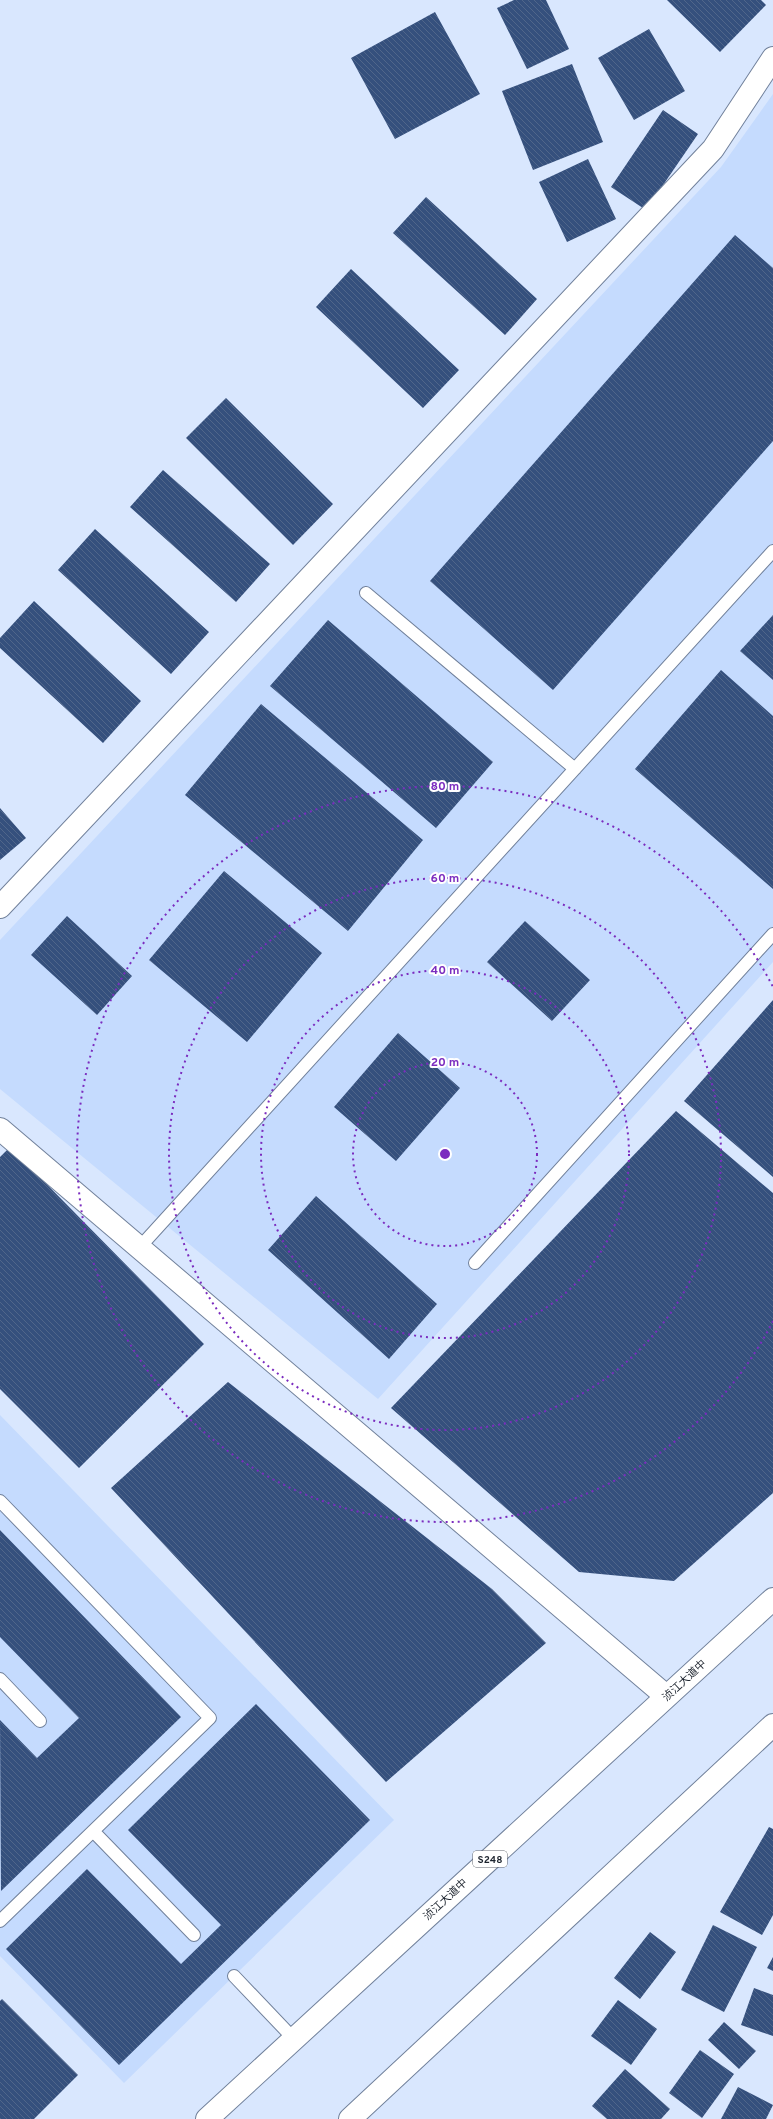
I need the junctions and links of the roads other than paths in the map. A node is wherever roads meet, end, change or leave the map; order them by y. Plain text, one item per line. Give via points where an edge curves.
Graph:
1 (773, 58) edge
2 (773, 551) edge
3 (366, 593) dead end
4 (575, 769) junction
5 (0, 907) edge
6 (773, 934) edge
7 (0, 1129) edge
8 (139, 1248) junction
9 (475, 1263) dead end
10 (0, 1501) edge
11 (773, 1599) edge
12 (0, 1679) edge
13 (666, 1696) junction
14 (40, 1721) dead end
15 (770, 1734) edge
16 (93, 1831) junction
17 (0, 1920) edge
18 (194, 1935) dead end
19 (234, 1976) dead end
20 (294, 2038) junction
21 (207, 2119) edge
22 (350, 2119) edge

1 - 5 street via 713,149
2 - 4 lane
3 - 4 lane
4 - 8 lane
6 - 9 lane
7 - 8 street
8 - 13 street
10 - 16 lane via 210,1718
11 - 13 street, 浈江大道中 / S248
12 - 14 lane
13 - 20 street, 浈江大道中 / S248
15 - 22 street
16 - 17 lane
16 - 18 lane
19 - 20 lane
20 - 21 street, 浈江大道中 / S248

